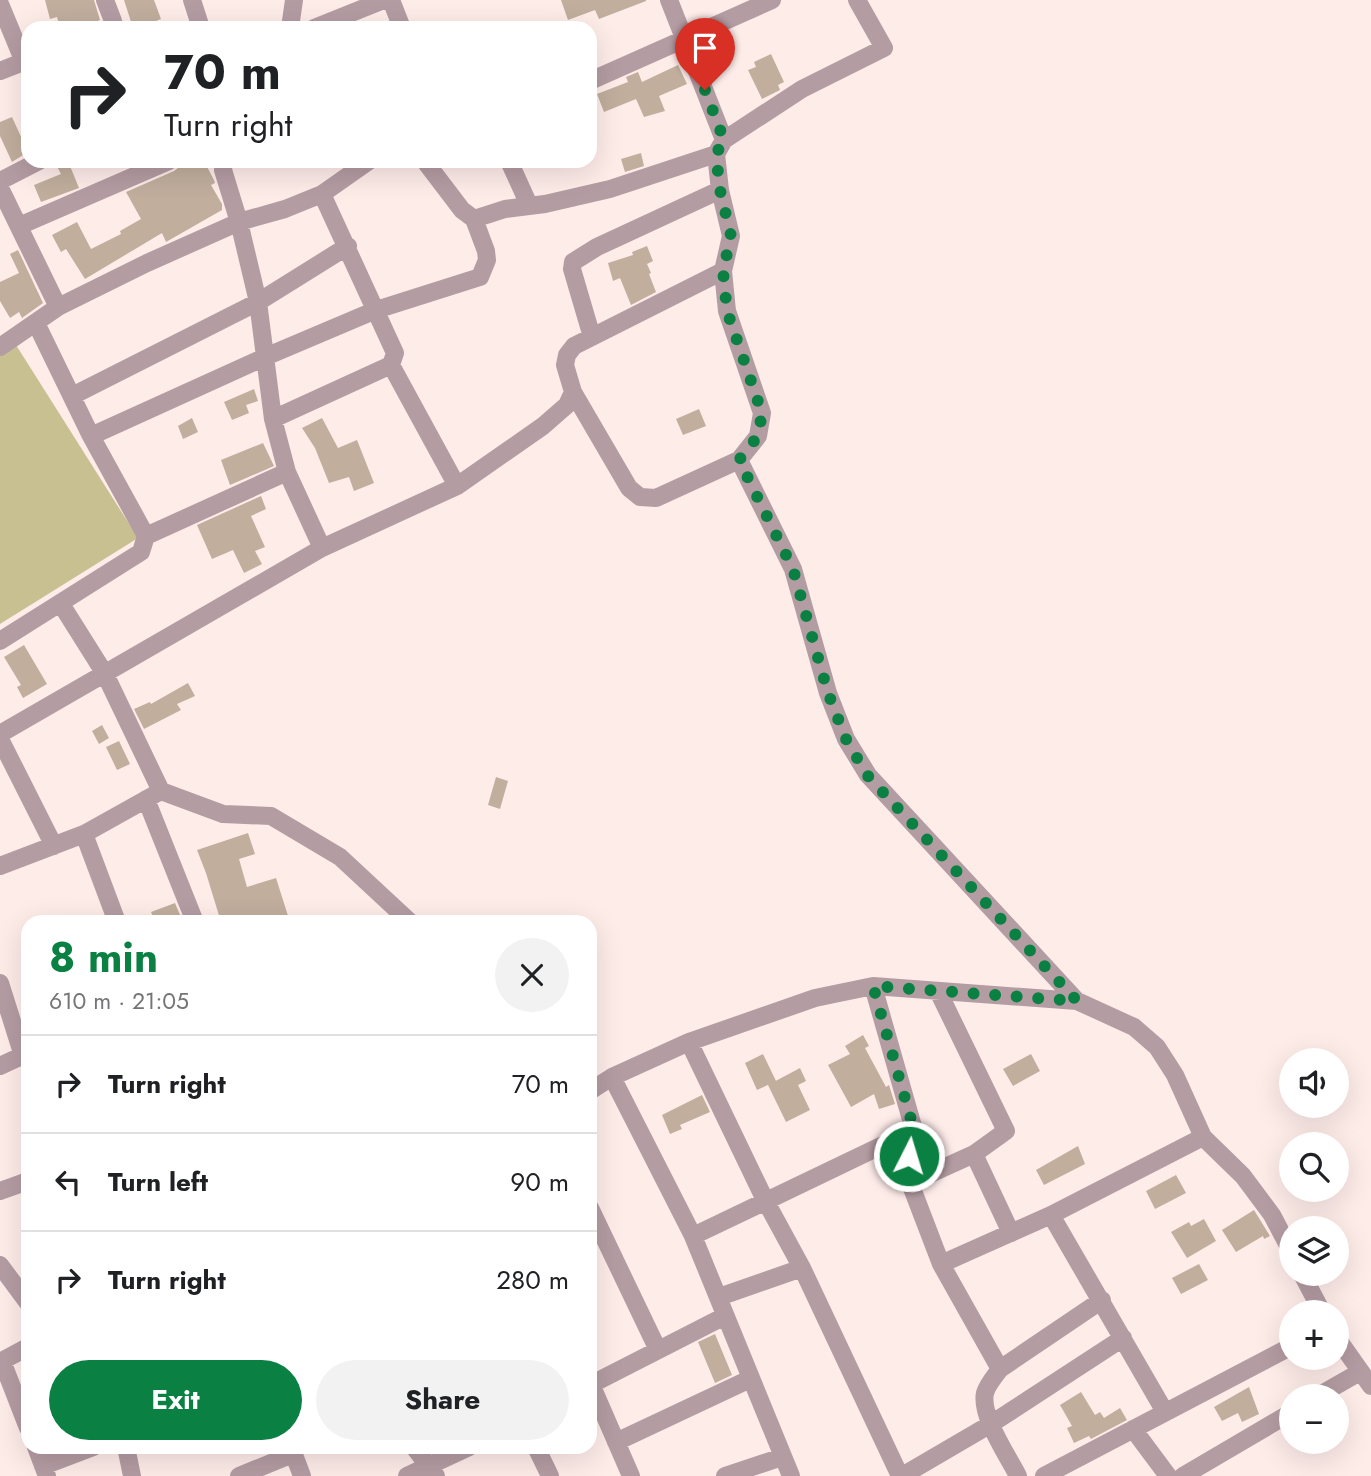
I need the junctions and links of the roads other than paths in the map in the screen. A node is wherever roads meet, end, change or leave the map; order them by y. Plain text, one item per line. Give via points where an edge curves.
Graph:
1 (105, 0) edge
2 (192, 0) edge
3 (294, 0) edge
4 (384, 0) edge
5 (391, 0) edge
6 (668, 0) edge
7 (772, 0) edge
8 (857, 0) edge
9 (1, 2) edge
10 (113, 21) edge
11 (199, 21) edge
12 (291, 21) edge
13 (332, 21) edge
14 (399, 21) edge
15 (685, 40) junction
16 (21, 49) edge
17 (21, 63) edge
18 (0, 71) edge
19 (597, 78) edge
20 (720, 147) junction
21 (25, 168) edge
22 (153, 168) edge
23 (223, 168) edge
24 (359, 168) edge
25 (432, 168) edge
26 (512, 168) edge
27 (0, 181) edge
28 (0, 188) edge
29 (720, 190) junction
30 (322, 194) junction
31 (529, 205) junction
32 (474, 219) junction
33 (239, 222) junction
34 (19, 226) junction
35 (348, 246) junction
36 (723, 271) junction
37 (258, 302) junction
38 (58, 307) junction
39 (376, 310) junction
40 (36, 323) junction
41 (592, 337) junction
42 (0, 347) edge
43 (265, 357) junction
44 (391, 365) junction
45 (573, 392) junction
46 (72, 396) junction
47 (273, 419) junction
48 (91, 436) junction
49 (739, 460) junction
50 (287, 472) junction
51 (457, 486) junction
52 (146, 536) junction
53 (321, 548) junction
54 (61, 604) junction
55 (0, 641) edge
56 (105, 674) junction
57 (0, 734) edge
58 (0, 739) edge
59 (153, 795) junction
60 (84, 834) junction
61 (54, 846) junction
62 (0, 866) edge
63 (114, 915) edge
64 (193, 915) edge
65 (401, 915) edge
66 (0, 983) edge
67 (873, 986) junction
68 (938, 991) junction
69 (1077, 1001) junction
70 (21, 1040) edge
71 (689, 1042) junction
72 (21, 1056) edge
73 (0, 1066) edge
74 (612, 1077) junction
75 (597, 1087) edge
76 (914, 1130) junction
77 (1203, 1137) junction
78 (974, 1154) junction
79 (909, 1182) junction
80 (21, 1184) edge
81 (0, 1191) edge
82 (765, 1200) junction
83 (1051, 1215) junction
84 (597, 1224) edge
85 (1279, 1228) edge
86 (1011, 1233) junction
87 (693, 1236) junction
88 (941, 1264) junction
89 (0, 1265) edge
90 (802, 1268) junction
91 (21, 1294) edge
92 (719, 1297) junction
93 (1102, 1300) junction
94 (725, 1316) junction
95 (1123, 1338) junction
96 (658, 1350) junction
97 (21, 1351) edge
98 (1279, 1353) edge
99 (1349, 1356) edge
100 (1, 1361) edge
101 (1000, 1369) junction
102 (750, 1379) junction
103 (1365, 1379) edge
104 (597, 1381) edge
105 (597, 1400) edge
106 (21, 1402) edge
107 (1165, 1412) junction
108 (1279, 1420) edge
109 (991, 1424) junction
110 (1133, 1429) junction
111 (616, 1442) junction
112 (39, 1454) edge
113 (79, 1454) edge
114 (127, 1454) edge
115 (286, 1454) edge
116 (293, 1454) edge
117 (419, 1454) edge
118 (458, 1454) edge
119 (539, 1454) edge
120 (782, 1457) junction
121 (45, 1471) edge
122 (431, 1471) edge
123 (1194, 1473) edge
124 (248, 1474) edge
125 (132, 1476) edge
126 (302, 1476) edge
127 (407, 1476) edge
128 (550, 1476) edge
129 (631, 1476) edge
130 (725, 1476) edge
131 (791, 1476) edge
132 (901, 1476) edge
133 (1018, 1476) edge
134 (1044, 1476) edge
135 (1168, 1476) edge

1 - 10 street
2 - 11 street
3 - 12 street
4 - 13 street
5 - 14 street
6 - 15 street
7 - 15 street
8 - 20 street via 884,48 802,89
9 - 16 street
15 - 19 street
15 - 20 street
17 - 18 street
20 - 29 street
20 - 31 street via 610,189
21 - 27 street
22 - 34 street
23 - 33 street
24 - 30 street
25 - 32 street via 462,210
26 - 31 street
28 - 34 street
29 - 36 street via 731,236
29 - 41 street via 573,262
30 - 33 street
30 - 35 street
31 - 32 street
32 - 39 street via 487,260 480,277
33 - 37 street
33 - 38 street
34 - 38 street
35 - 37 street
35 - 39 street
36 - 41 street
36 - 49 street via 727,311 762,413 758,436
37 - 43 street
37 - 46 street
38 - 40 street
39 - 43 street
39 - 44 street via 395,353
40 - 42 street
40 - 46 street
41 - 45 street via 567,355 565,365
43 - 47 street
43 - 48 street
44 - 47 street
44 - 51 street
45 - 49 street via 629,488 640,497 656,498
45 - 51 street via 567,405 551,419
46 - 48 street
47 - 50 street
48 - 52 street
49 - 69 street via 793,569 828,693 846,739 867,775
50 - 52 street
50 - 53 street
51 - 53 street
52 - 54 street via 141,552
53 - 56 street
54 - 55 street
54 - 56 street
56 - 57 street
56 - 59 street
58 - 61 street
59 - 60 street
59 - 64 street
59 - 65 street via 223,814 271,816 340,857
60 - 61 street
60 - 63 street
61 - 62 street
66 - 70 street
67 - 68 street
67 - 71 street via 815,998
67 - 76 street
68 - 69 street
68 - 78 street via 1006,1128
69 - 77 street via 1134,1027 1157,1047
71 - 74 street
71 - 82 street
72 - 73 street
74 - 75 street
74 - 87 street
76 - 79 street
76 - 82 street
77 - 83 street
77 - 85 street via 1243,1176
78 - 79 street
78 - 86 street
79 - 88 street
80 - 81 street
82 - 87 street
82 - 90 street
83 - 86 street
83 - 93 street
84 - 96 street
86 - 88 street
87 - 92 street
88 - 101 street
89 - 91 street
90 - 92 street
90 - 132 street
92 - 94 street
93 - 95 street
93 - 101 street
94 - 96 street
94 - 102 street
95 - 107 street
95 - 109 street
96 - 104 street
97 - 100 street
98 - 107 street
99 - 103 street
100 - 106 street
101 - 109 street via 986,1392
102 - 111 street
102 - 120 street
105 - 111 street
107 - 110 street
108 - 123 street
109 - 132 street
109 - 133 street
110 - 134 street
110 - 135 street
111 - 129 street
112 - 121 street
113 - 121 street
114 - 125 street
115 - 124 street
116 - 126 street
117 - 122 street
118 - 122 street
119 - 128 street
120 - 130 street
120 - 131 street
122 - 127 street

